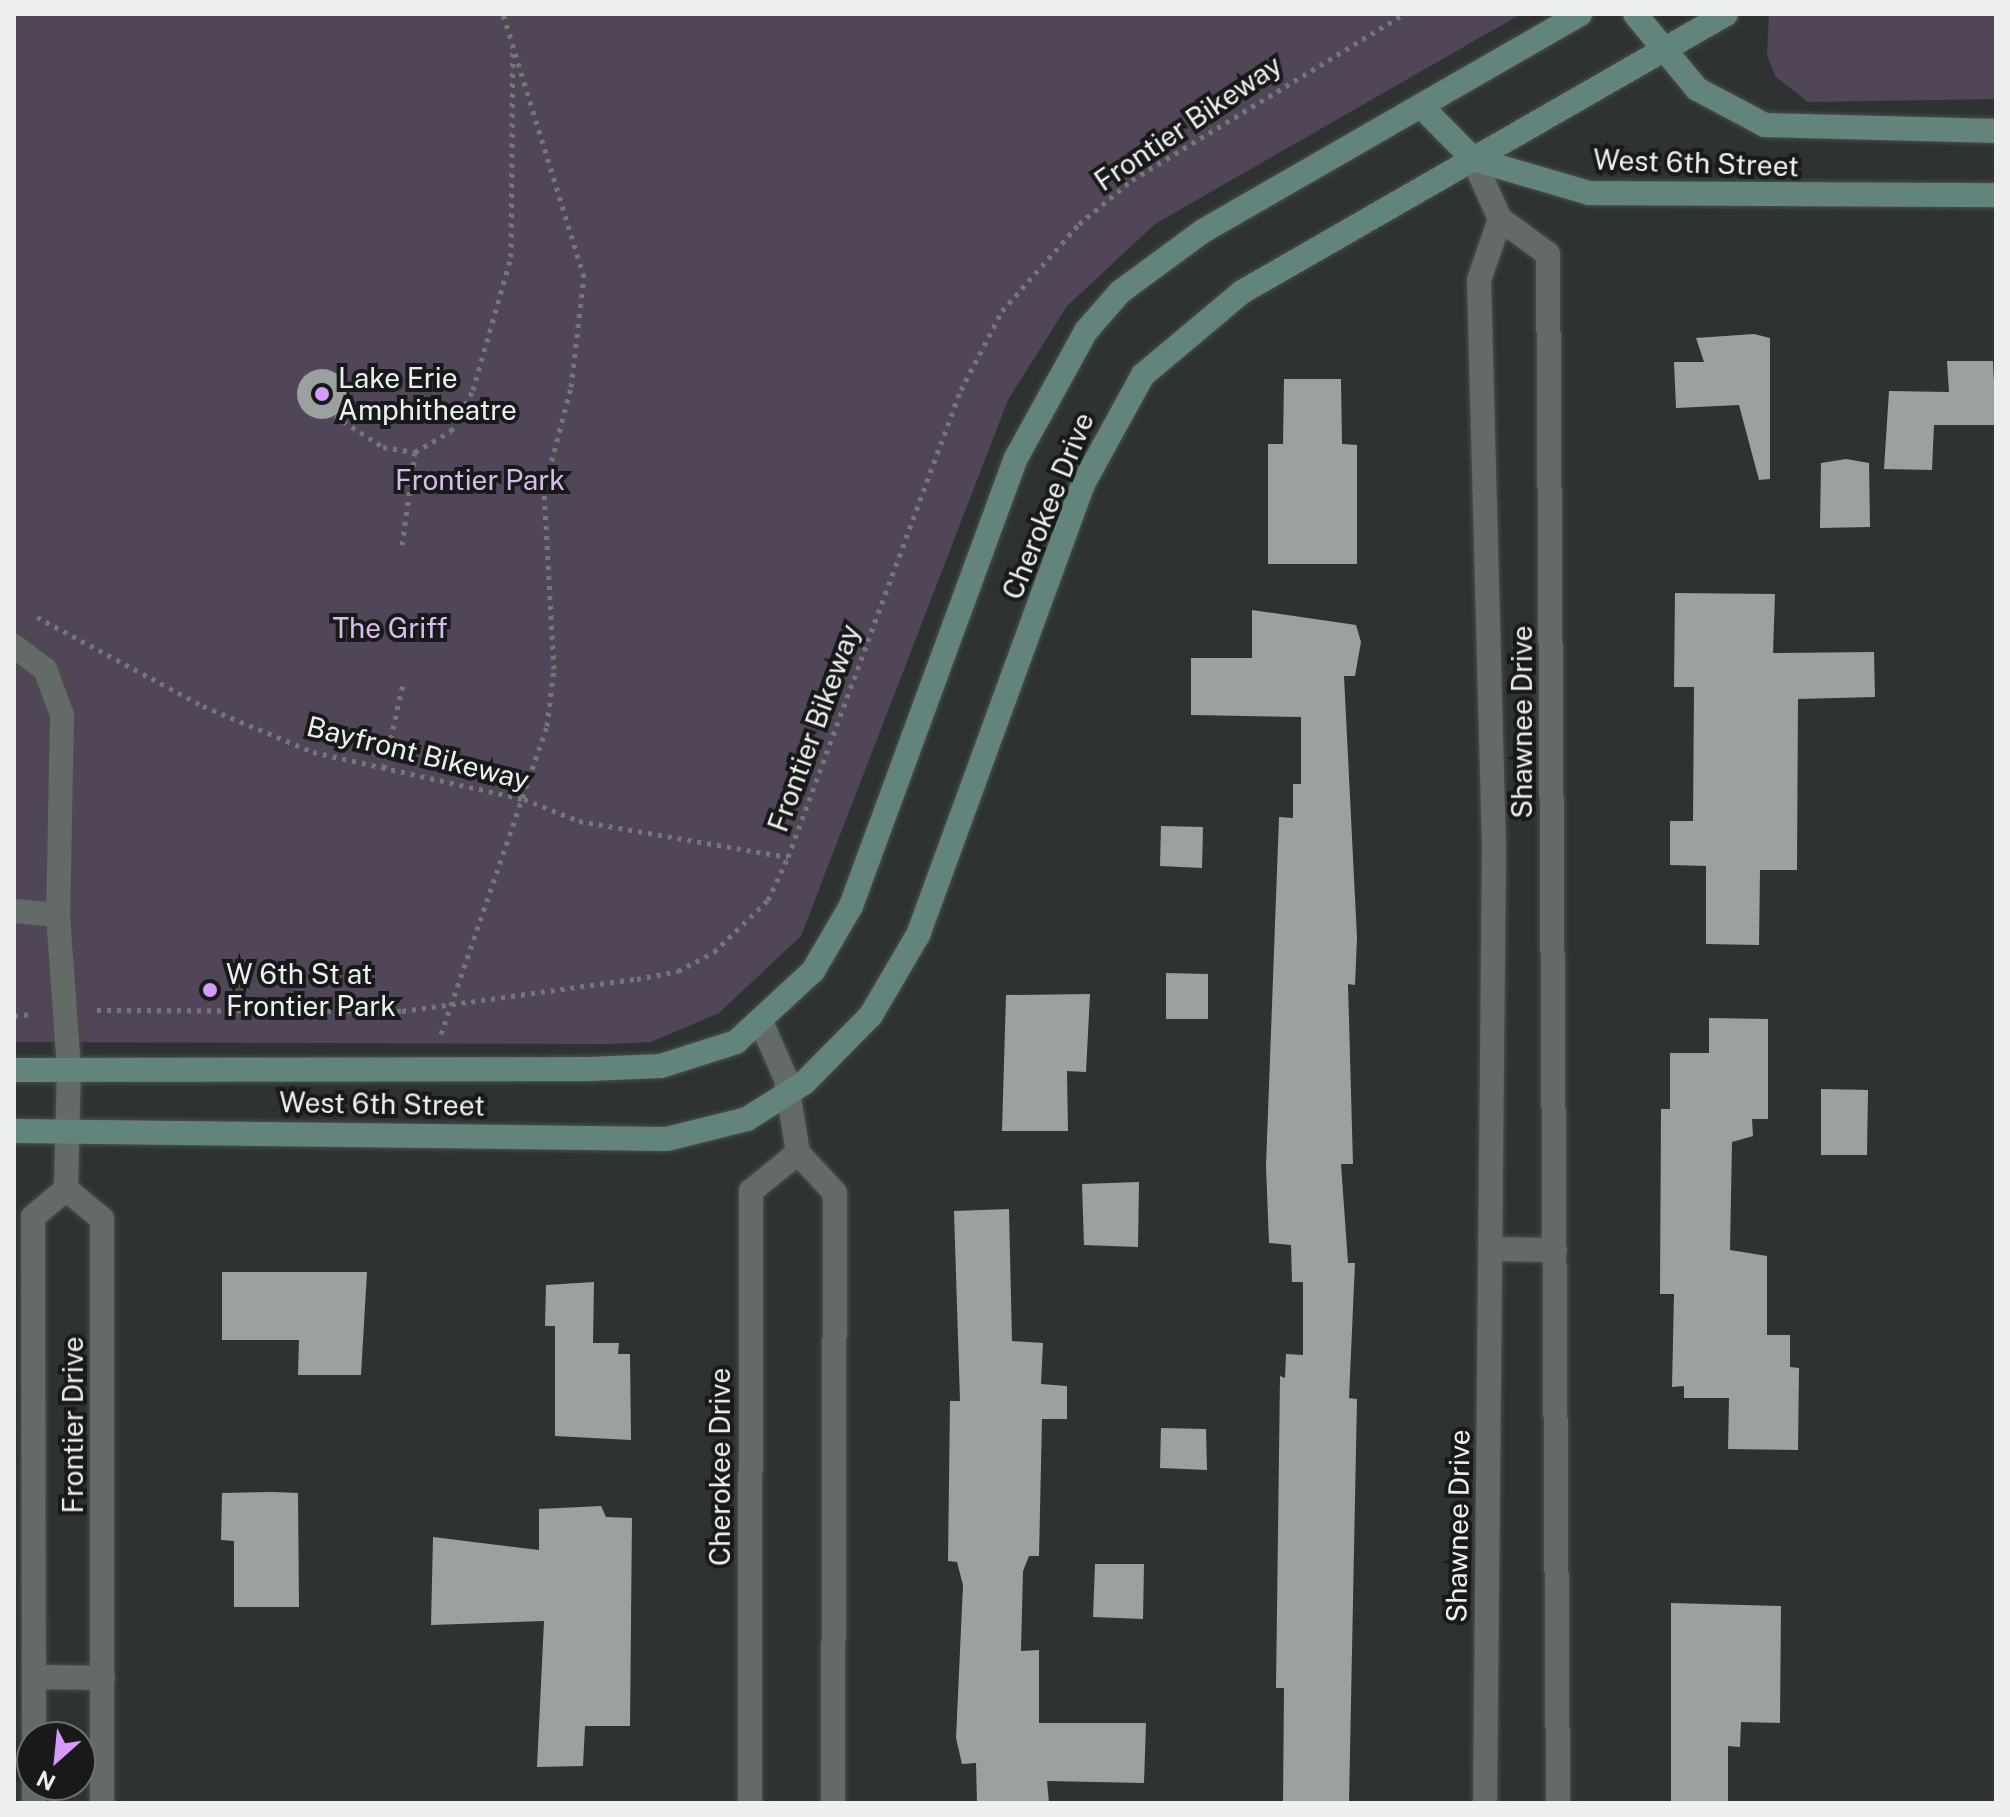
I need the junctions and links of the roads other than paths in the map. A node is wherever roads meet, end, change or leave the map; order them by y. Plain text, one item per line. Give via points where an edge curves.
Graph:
1 (1580, 14) edge
2 (1635, 14) edge
3 (1726, 14) edge
4 (1663, 51) junction
5 (1421, 106) junction
6 (1996, 131) edge
7 (1473, 159) junction
8 (1996, 195) edge
9 (1500, 219) junction
10 (14, 646) edge
11 (14, 911) edge
12 (58, 915) junction
13 (762, 1024) junction
14 (736, 1042) joint
15 (14, 1070) edge
16 (69, 1070) junction
17 (789, 1093) junction
18 (747, 1119) joint
19 (67, 1130) junction
20 (14, 1131) edge
21 (798, 1153) junction
22 (66, 1189) junction
23 (1491, 1249) junction
24 (1555, 1250) junction
25 (35, 1677) junction
26 (103, 1678) junction
27 (34, 1721) edge
28 (102, 1803) edge
29 (750, 1803) edge
30 (833, 1803) edge
31 (1485, 1803) edge
32 (1558, 1803) edge

1 - 5 main road, Cherokee Drive
2 - 4 main road, West 6th Street
3 - 4 main road, Cherokee Drive
4 - 6 main road, West 6th Street via 1697,89 1765,125
4 - 7 main road, Cherokee Drive
5 - 7 main road, West 6th Street
5 - 13 main road, Cherokee Drive via 1158,261 1086,331 1016,458 851,906 813,971
7 - 8 main road, West 6th Street via 1589,193
7 - 9 street, Shawnee Drive
7 - 17 main road, Cherokee Drive via 1242,292 1143,375 1083,484 918,935 871,1015
9 - 23 street, Shawnee Drive via 1479,280 1494,849
9 - 24 street, Shawnee Drive via 1548,254
10 - 12 street via 45,669 62,715
11 - 12 street
12 - 16 street
13 - 14 main road, Cherokee Drive
13 - 17 street
14 - 16 main road, West 6th Street via 661,1066
15 - 16 main road, West 6th Street
16 - 19 street
17 - 18 main road, Cherokee Drive
17 - 21 street
18 - 19 main road, West 6th Street via 667,1139
19 - 20 main road, West 6th Street
19 - 22 street
21 - 29 street, Cherokee Drive via 751,1191
21 - 30 street via 835,1193
22 - 25 street, Frontier Drive via 33,1217
22 - 26 street, Frontier Drive via 102,1219
23 - 24 street
23 - 31 street, Shawnee Drive
24 - 32 street, Shawnee Drive
25 - 26 street
25 - 27 street, Frontier Drive
26 - 28 street, Frontier Drive

